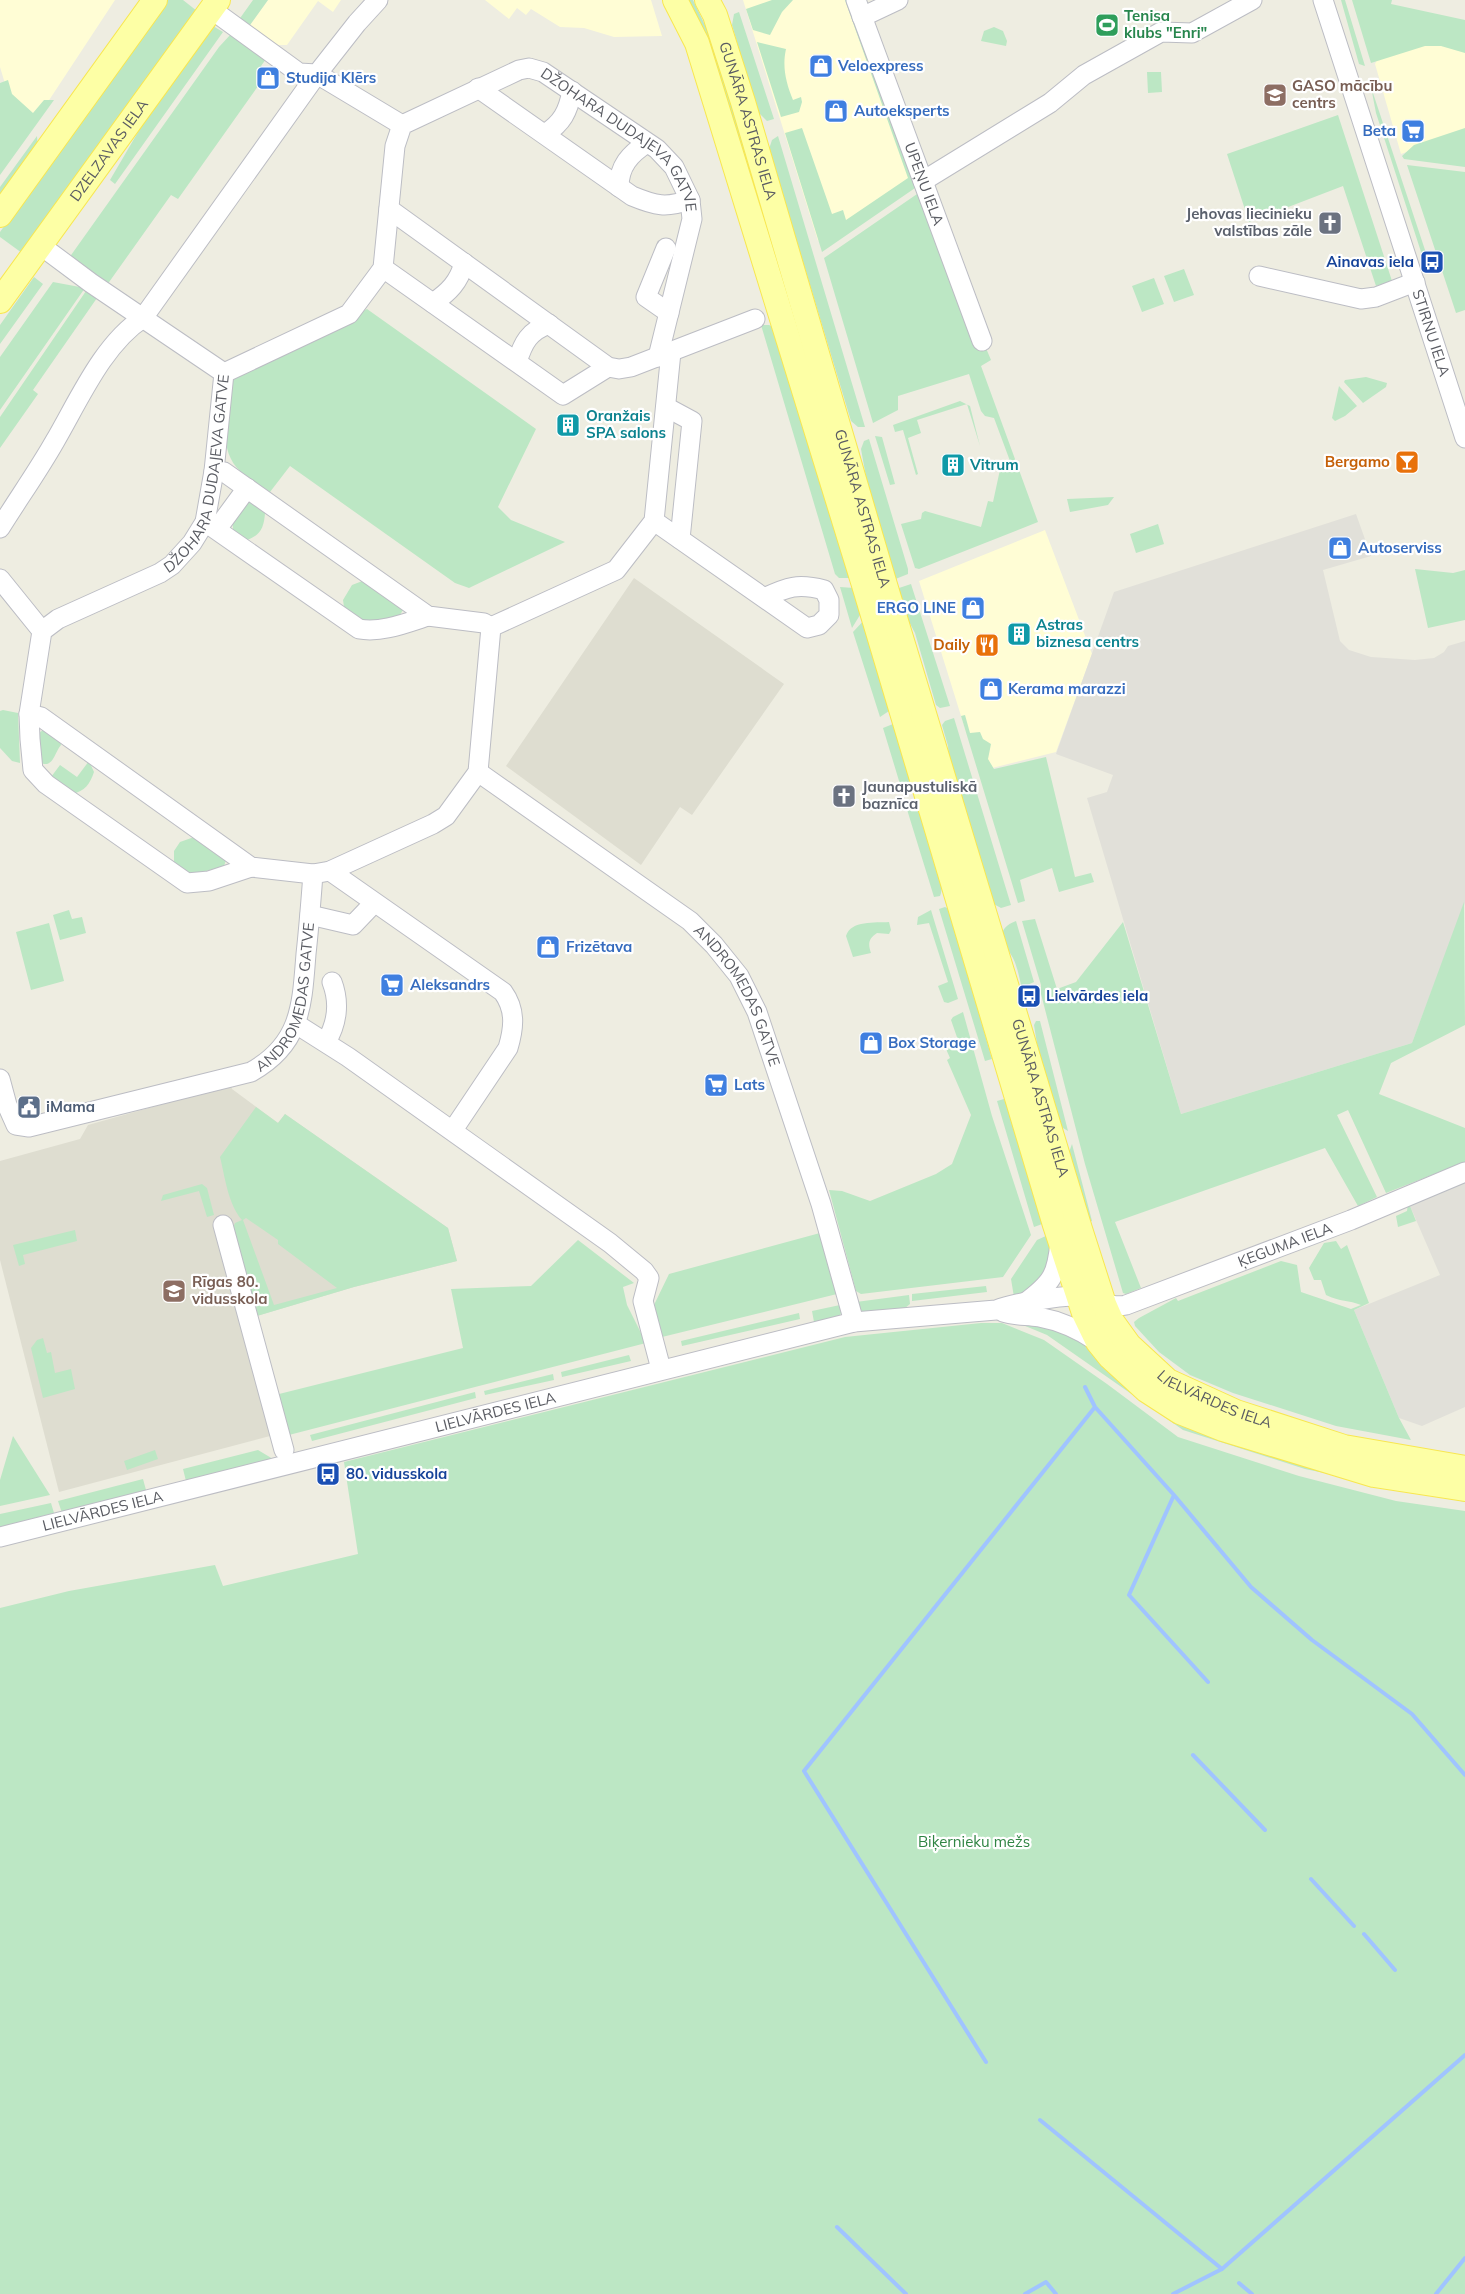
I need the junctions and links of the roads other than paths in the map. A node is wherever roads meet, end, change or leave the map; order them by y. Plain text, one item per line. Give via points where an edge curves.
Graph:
1 (155, 0) edge
2 (378, 0) edge
3 (675, 0) edge
4 (707, 0) edge
5 (898, 0) edge
6 (1252, 0) edge
7 (1323, 0) edge
8 (215, 5) edge
9 (859, 8) edge
10 (317, 74) junction
11 (478, 88) junction
12 (572, 91) junction
13 (402, 125) junction
14 (545, 134) junction
15 (647, 142) junction
16 (923, 181) junction
17 (619, 187) junction
18 (690, 200) junction
19 (389, 209) junction
20 (0, 215) edge
21 (40, 245) junction
22 (666, 248) dead end
23 (464, 263) junction
24 (383, 268) junction
25 (1259, 276) dead end
26 (1415, 282) junction
27 (0, 300) edge
28 (802, 300) junction
29 (433, 303) junction
30 (780, 308) junction
31 (669, 313) junction
32 (143, 318) junction
33 (755, 318) dead end
34 (549, 324) junction
35 (982, 340) dead end
36 (665, 354) junction
37 (517, 362) junction
38 (608, 367) junction
39 (224, 373) junction
40 (666, 407) junction
41 (1465, 438) edge
42 (214, 471) junction
43 (657, 487) junction
44 (247, 488) junction
45 (684, 495) junction
46 (654, 521) junction
47 (211, 525) junction
48 (0, 528) edge
49 (680, 539) junction
50 (0, 579) edge
51 (764, 598) dead end
52 (428, 616) junction
53 (491, 627) junction
54 (42, 631) junction
55 (30, 714) junction
56 (478, 772) junction
57 (251, 867) junction
58 (322, 872) junction
59 (374, 904) junction
60 (310, 915) junction
61 (332, 982) dead end
62 (296, 1024) junction
63 (326, 1042) junction
64 (0, 1079) edge
65 (452, 1130) junction
66 (1049, 1164) junction
67 (1465, 1172) edge
68 (223, 1225) dead end
69 (1060, 1240) junction
70 (1089, 1305) junction
71 (1032, 1310) junction
72 (854, 1322) junction
73 (1098, 1342) junction
74 (661, 1369) junction
75 (284, 1450) dead end
76 (1465, 1468) edge
77 (1465, 1489) edge
78 (0, 1537) edge

1 - 20 main road
2 - 10 street
3 - 30 main road, GUNĀRA ASTRAS IELA via 697,43
4 - 28 main road, GUNĀRA ASTRAS IELA via 715,15 743,102
5 - 9 street
6 - 16 street via 1192,33 1161,32 1084,75 1050,103
7 - 26 street, STIRNU IELA
8 - 10 street via 299,73
8 - 21 main road, DZELZAVAS IELA
9 - 16 street, UPEŅU IELA
10 - 13 street
10 - 32 street
11 - 12 street, DŽOHARA DUDAJEVA GATVE via 529,68 543,72
11 - 13 street, DŽOHARA DUDAJEVA GATVE
11 - 14 street
12 - 14 street via 564,118
12 - 15 street, DŽOHARA DUDAJEVA GATVE
13 - 19 street via 395,146
14 - 17 street
15 - 17 street via 626,161 619,173
15 - 18 street, DŽOHARA DUDAJEVA GATVE via 674,167
16 - 35 street, UPEŅU IELA
17 - 18 street via 652,204 670,206
18 - 31 street, DŽOHARA DUDAJEVA GATVE via 692,219
19 - 23 street
19 - 24 street
21 - 27 main road, DZELZAVAS IELA
21 - 32 street
22 - 31 street via 646,297
23 - 29 street via 453,287
23 - 34 street
24 - 29 street
24 - 39 street, DŽOHARA DUDAJEVA GATVE via 349,314
25 - 26 street via 1361,299 1376,297
26 - 41 street, STIRNU IELA
28 - 30 main road
28 - 66 main road, GUNĀRA ASTRAS IELA
29 - 37 street
30 - 66 main road, GUNĀRA ASTRAS IELA
31 - 36 street, DŽOHARA DUDAJEVA GATVE
32 - 39 street
32 - 48 street via 127,328 84,388
33 - 36 street
34 - 37 street via 537,328 527,338
34 - 38 street
36 - 38 street via 619,370
36 - 40 street
37 - 38 street via 563,395
39 - 42 street, DŽOHARA DUDAJEVA GATVE
40 - 43 street
40 - 45 street via 692,421
42 - 44 street via 224,472
42 - 47 street, DŽOHARA DUDAJEVA GATVE
43 - 45 street
43 - 46 street
44 - 47 street
44 - 52 street
45 - 49 street
46 - 49 street
46 - 53 street via 616,570
47 - 52 street via 359,629 369,631 402,625
47 - 54 street, DŽOHARA DUDAJEVA GATVE via 172,565 58,619
49 - 51 street
50 - 54 street
52 - 53 street via 484,622
53 - 56 street
54 - 55 street
55 - 57 street via 41,717
55 - 57 street via 33,770 46,784 156,861 188,882 208,881
56 - 58 street via 446,816
56 - 72 street, ANDROMEDAS GATVE via 690,921 739,976 757,1012 792,1111
57 - 58 street
58 - 59 street
58 - 60 street, ANDROMEDAS GATVE
59 - 60 street via 353,925
59 - 65 street via 502,992 510,1002 513,1033 508,1048
60 - 62 street, ANDROMEDAS GATVE via 302,1007
61 - 63 street via 337,996 334,1028
62 - 63 street
62 - 64 street, ANDROMEDAS GATVE via 269,1062 251,1072 30,1126 16,1125
63 - 65 street
65 - 74 street via 644,1271 649,1278 643,1301
66 - 69 main road, GUNĀRA ASTRAS IELA
66 - 70 main road, GUNĀRA ASTRAS IELA
67 - 70 street, ĶEGUMA IELA via 1351,1220 1126,1305
68 - 75 street
69 - 70 main road, GUNĀRA ASTRAS IELA
69 - 71 street, GUNĀRA ASTRAS IELA via 1053,1280
70 - 71 street, LIELVĀRDES IELA
70 - 73 main road, LIELVĀRDES IELA
70 - 76 main road, LIELVĀRDES IELA via 1168,1381 1236,1412 1344,1447
71 - 72 street, LIELVĀRDES IELA via 1010,1304 996,1310
71 - 73 street, LIELVĀRDES IELA
72 - 74 street, LIELVĀRDES IELA
73 - 77 main road, LIELVĀRDES IELA via 1146,1390 1180,1412 1214,1426 1374,1475
74 - 78 street, LIELVĀRDES IELA

